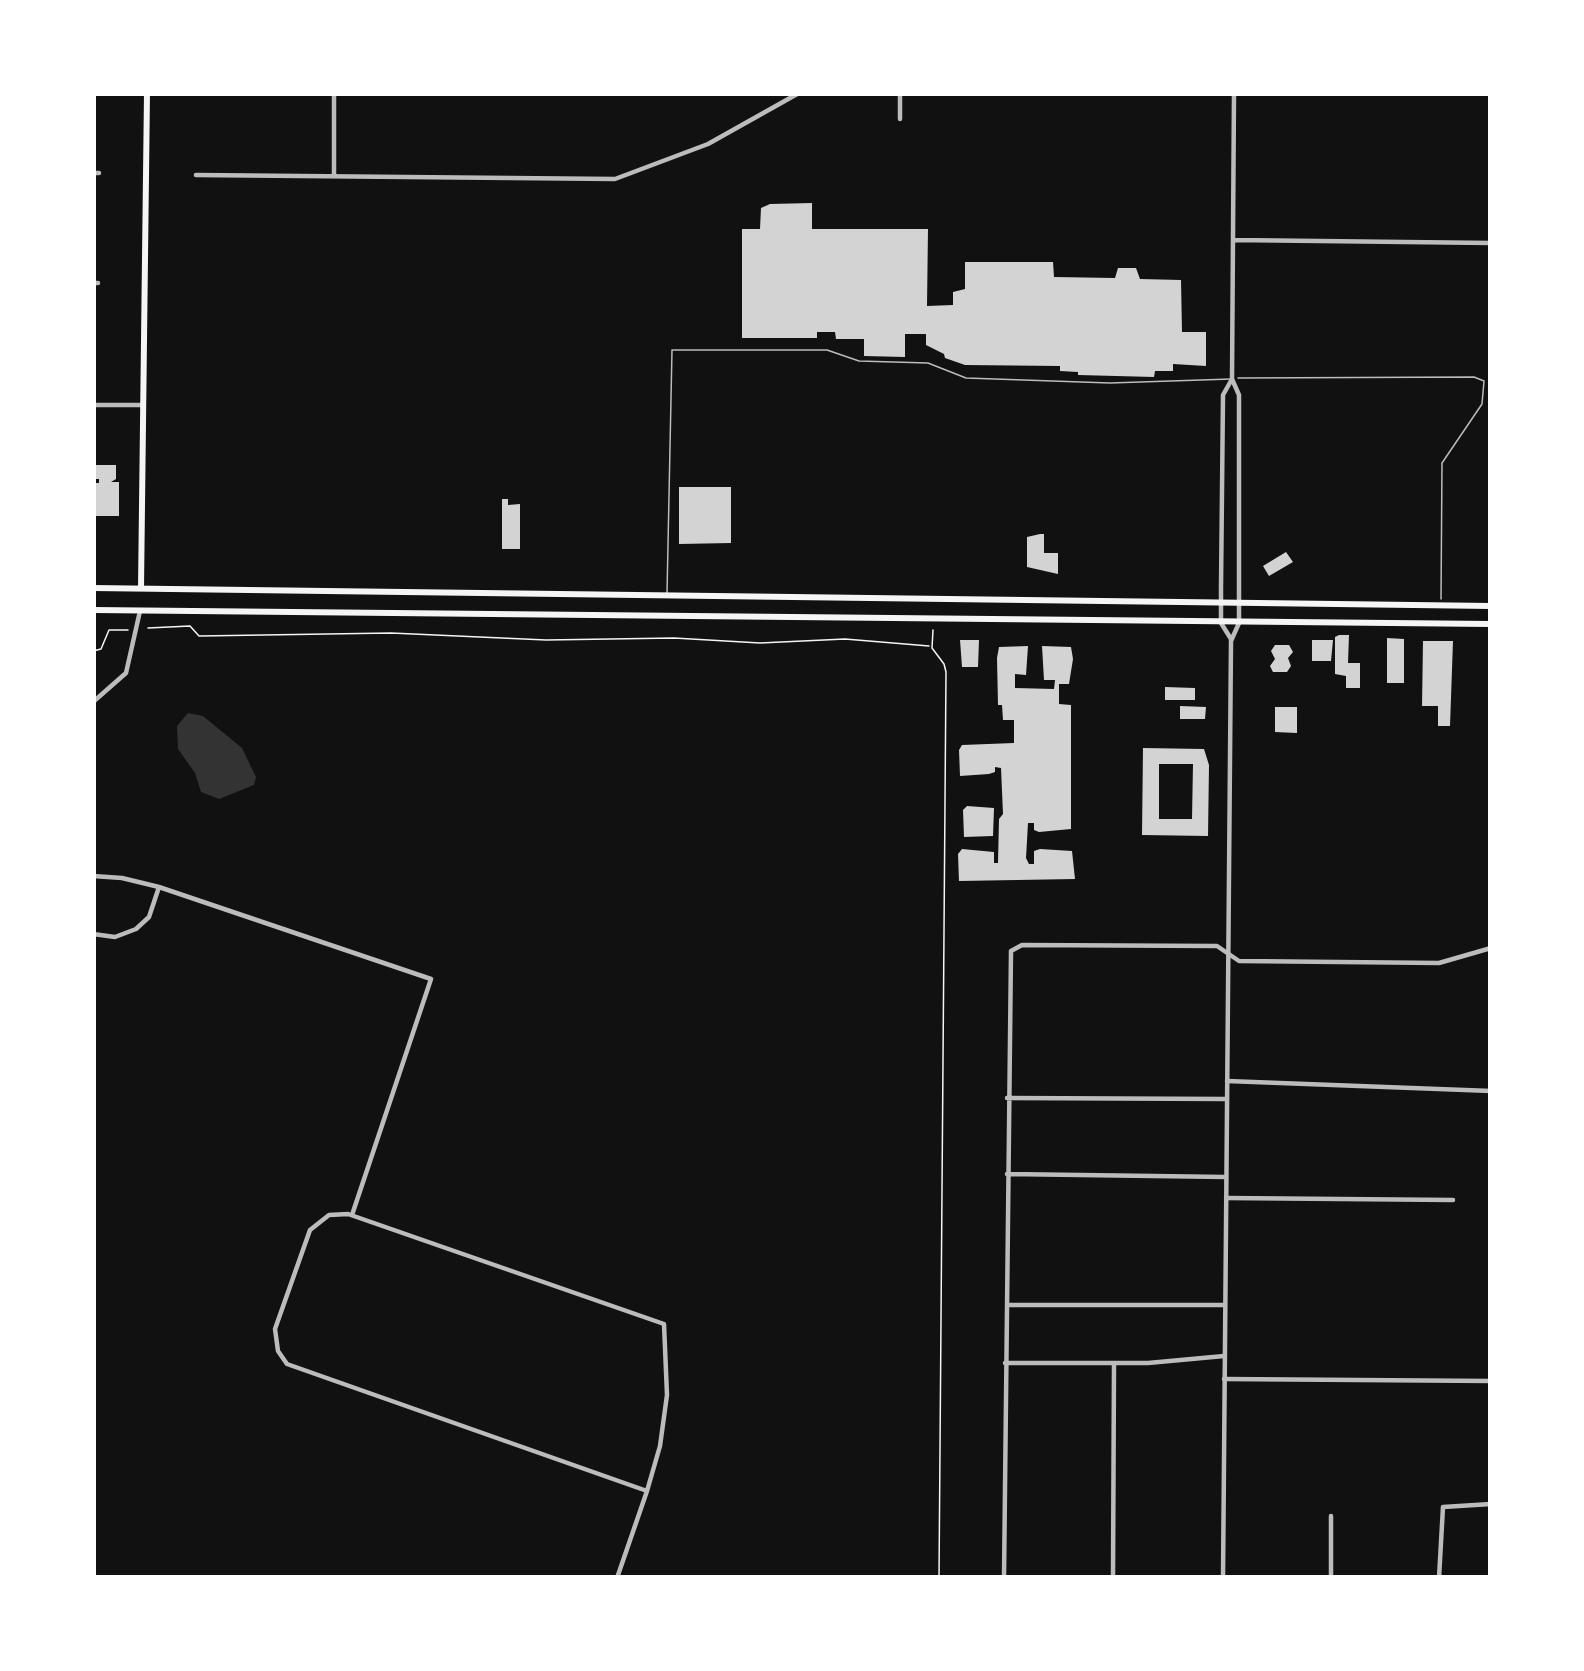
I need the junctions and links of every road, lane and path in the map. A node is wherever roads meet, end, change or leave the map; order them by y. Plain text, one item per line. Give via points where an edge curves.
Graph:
1 (148, 93) edge
2 (334, 93) edge
3 (799, 93) edge
4 (900, 93) edge
5 (1234, 93) edge
6 (900, 119) dead end
7 (334, 175) junction
8 (196, 176) dead end
9 (1233, 240) junction
10 (1491, 243) edge
11 (1232, 379) junction
12 (93, 405) edge
13 (142, 405) junction
14 (93, 588) edge
15 (141, 588) junction
16 (667, 597) junction
17 (1221, 603) junction
18 (1239, 604) junction
19 (1441, 605) junction
20 (1491, 605) edge
21 (93, 610) edge
22 (140, 610) junction
23 (1221, 622) junction
24 (1239, 622) junction
25 (1491, 624) edge
26 (155, 626) dead end
27 (933, 630) dead end
28 (121, 632) dead end
29 (1231, 639) junction
30 (932, 648) junction
31 (93, 651) edge
32 (93, 702) edge
33 (93, 876) edge
34 (158, 887) junction
35 (93, 934) edge
36 (1491, 948) edge
37 (1228, 953) junction
38 (1227, 1081) junction
39 (1491, 1091) edge
40 (1007, 1098) junction
41 (1227, 1099) junction
42 (1007, 1174) junction
43 (1226, 1177) junction
44 (1226, 1198) junction
45 (1453, 1200) dead end
46 (352, 1215) junction
47 (1006, 1304) junction
48 (1225, 1305) junction
49 (1224, 1356) junction
50 (1005, 1363) junction
51 (1114, 1363) junction
52 (1224, 1379) junction
53 (1491, 1381) edge
54 (647, 1491) junction
55 (1491, 1504) edge
56 (1331, 1516) dead end
57 (617, 1578) edge
58 (939, 1578) edge
59 (1004, 1578) edge
60 (1113, 1578) edge
61 (1223, 1578) edge
62 (1331, 1578) edge
63 (1439, 1578) edge

1 - 13 main road
2 - 7 street
3 - 7 street via 708,144 615,179
4 - 6 street
5 - 9 street
7 - 8 street
9 - 10 street
9 - 11 street
11 - 16 lane via 966,378 928,363 860,361 827,350 671,350
11 - 17 street via 1223,394
11 - 18 street via 1239,395
11 - 19 lane via 1484,381 1482,404 1442,463
12 - 13 street
13 - 15 main road
14 - 15 main road
15 - 16 main road
15 - 22 main road
16 - 17 main road
17 - 18 main road
17 - 23 street
18 - 19 main road
18 - 24 street
19 - 20 main road
21 - 22 main road
22 - 23 main road
22 - 32 street via 126,673
23 - 24 main road
23 - 29 street
24 - 25 main road
24 - 29 street
26 - 30 path via 190,626 200,636 845,640
27 - 30 path
28 - 31 path via 109,630
29 - 37 street
30 - 58 path via 946,672
33 - 34 street
34 - 35 street via 136,929
34 - 46 street via 431,979
36 - 37 street via 1439,962 1239,961
37 - 38 street
37 - 40 street via 1216,946 1011,951
38 - 39 street
38 - 41 street
40 - 41 street
40 - 42 street
41 - 43 street
42 - 43 street
42 - 47 street
43 - 44 street
44 - 45 street
44 - 48 street
46 - 54 street via 664,1324 667,1395
46 - 54 street via 329,1215 305,1240 275,1329 287,1364
47 - 48 street
47 - 50 street
48 - 49 street
49 - 51 street
49 - 52 street
50 - 51 street
50 - 59 street
51 - 60 street
52 - 53 street
52 - 61 street
54 - 57 street
55 - 63 street via 1443,1507
56 - 62 street

